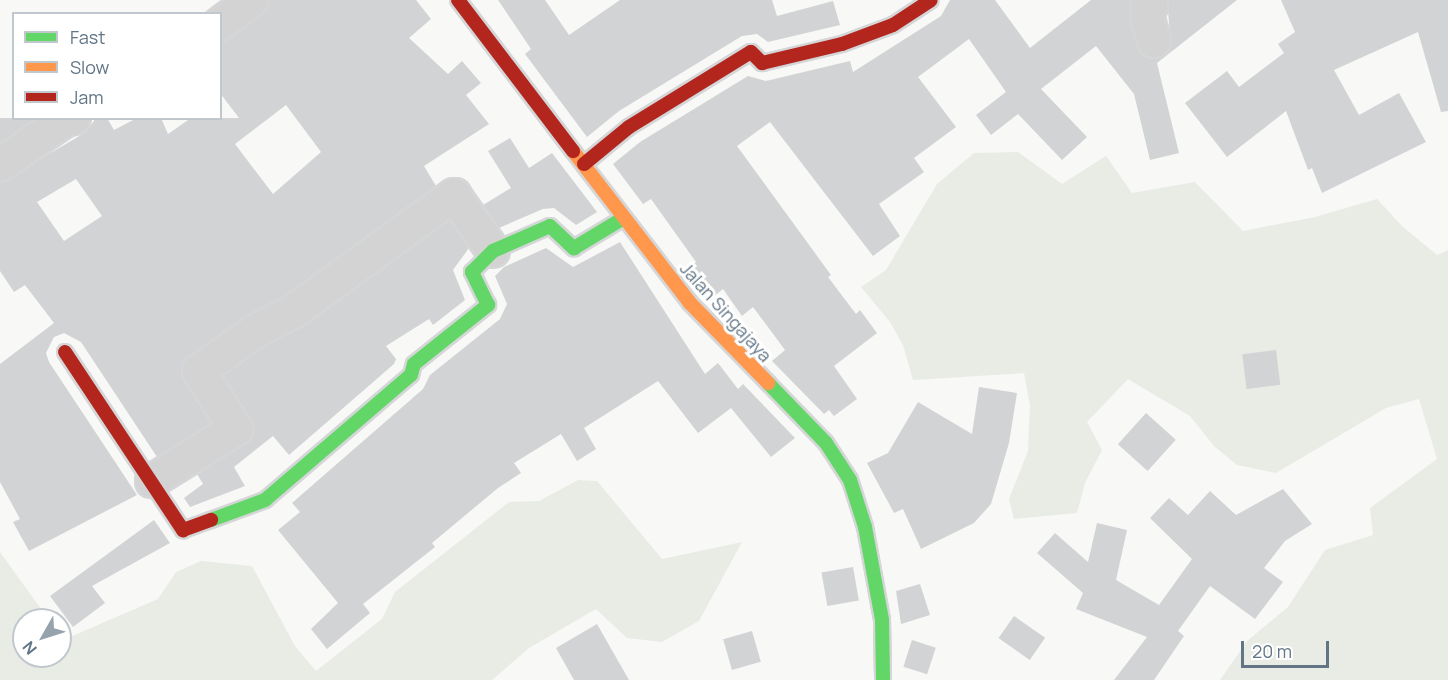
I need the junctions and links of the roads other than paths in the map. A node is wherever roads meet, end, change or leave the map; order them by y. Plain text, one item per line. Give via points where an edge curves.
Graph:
1 (252, 0) edge
2 (458, 0) edge
3 (931, 0) edge
4 (1147, 0) edge
5 (222, 22) edge
6 (1154, 41) dead end
7 (65, 120) edge
8 (584, 164) junction
9 (0, 165) edge
10 (622, 219) junction
11 (493, 251) junction
12 (65, 352) dead end
13 (152, 481) junction
14 (883, 680) edge

1 - 5 street
2 - 8 street, Jalan Singajaya
3 - 8 street via 893,25 842,44 762,63 751,52 629,127
4 - 6 street
7 - 9 street
8 - 10 street, Jalan Singajaya
10 - 11 street via 574,248 550,226
10 - 14 street, Jalan Singajaya via 690,303 826,443 850,480 865,527 882,620
11 - 13 street via 472,272 488,305 414,364 411,375 265,500 183,530
11 - 13 street via 454,195 294,311 257,330 199,371 237,429
12 - 13 street via 94,401

